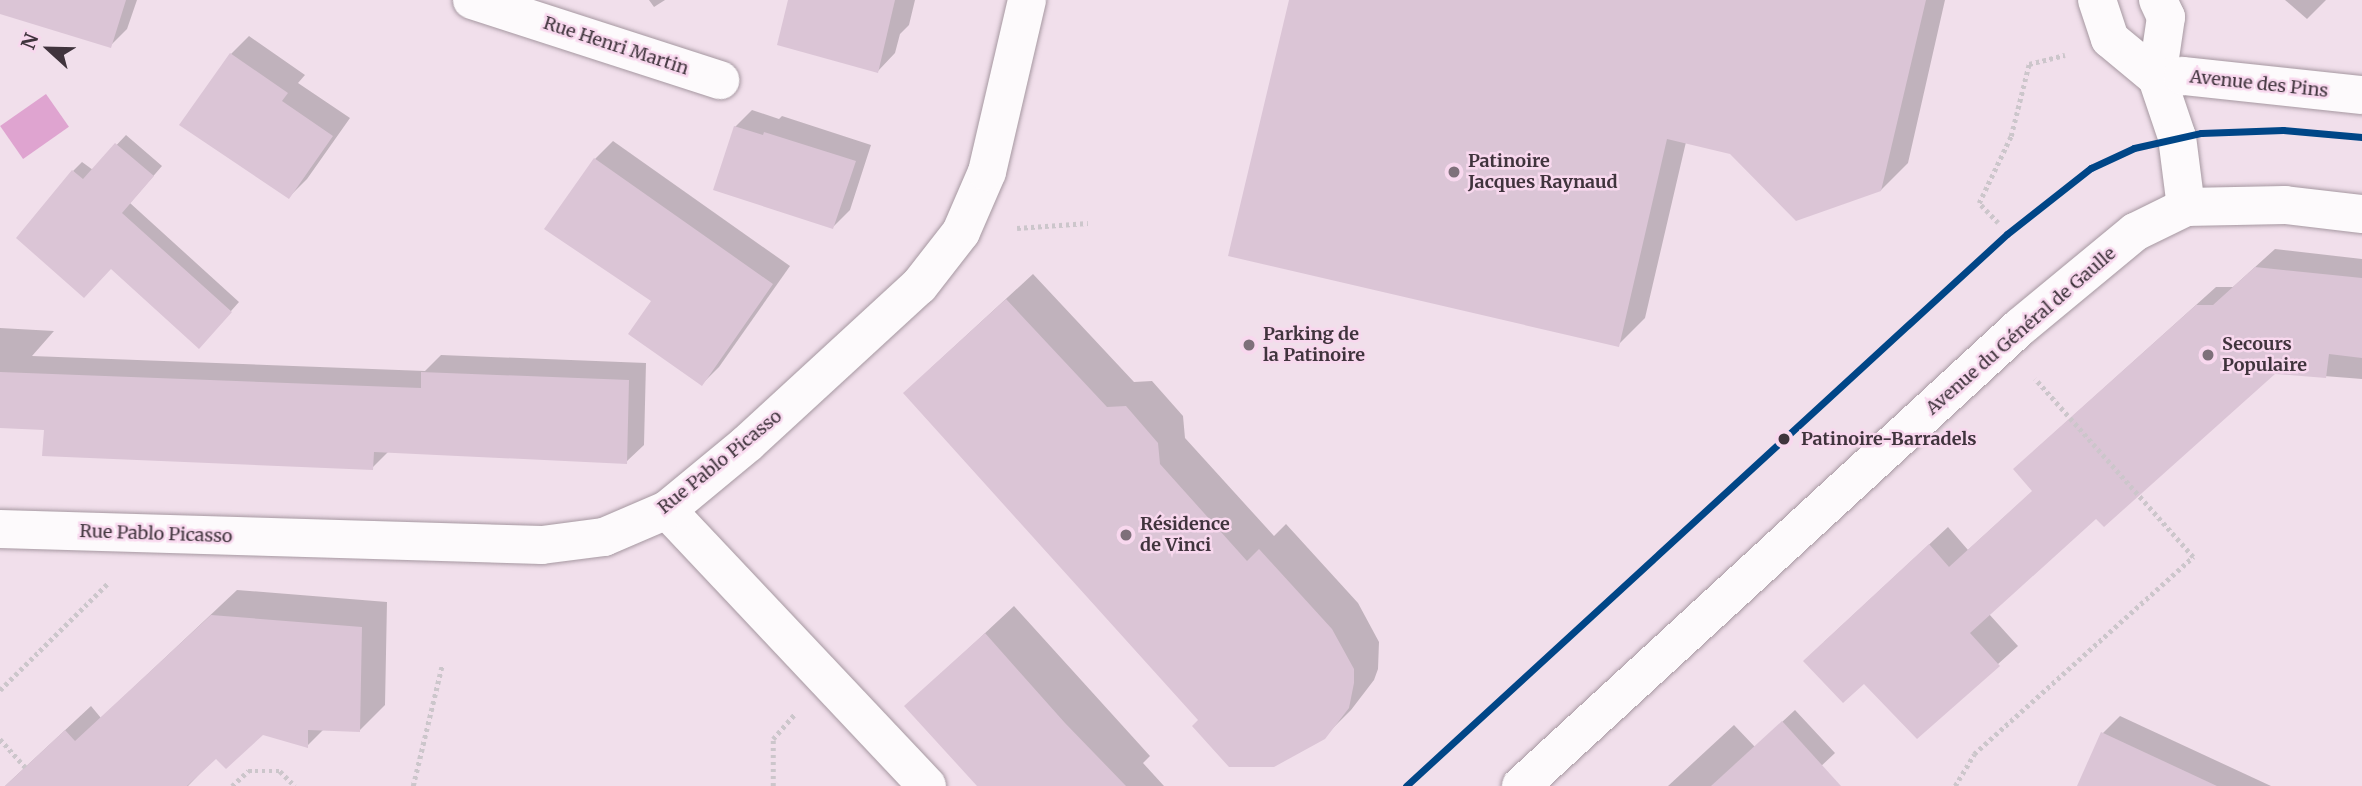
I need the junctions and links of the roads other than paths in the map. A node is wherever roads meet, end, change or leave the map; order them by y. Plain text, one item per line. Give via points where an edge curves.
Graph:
1 (472, 0) edge
2 (1027, 0) edge
3 (2097, 0) edge
4 (2158, 0) edge
5 (2157, 78) junction
6 (720, 80) dead end
7 (2362, 95) edge
8 (2186, 207) junction
9 (2362, 214) edge
10 (667, 510) junction
11 (0, 529) edge
12 (927, 786) edge
13 (1521, 786) edge

1 - 6 street, Rue Henri Martin
2 - 10 street, Rue Pablo Picasso via 987,172 961,233 919,286 748,443
3 - 5 street via 2110,39
4 - 5 street via 2166,17
5 - 7 street, Avenue des Pins via 2183,76
5 - 8 street via 2177,137
8 - 9 street via 2285,205
8 - 13 street, Avenue du Général de Gaulle via 2135,232 2060,292
10 - 11 street, Rue Pablo Picasso via 604,537 542,545
10 - 12 street

